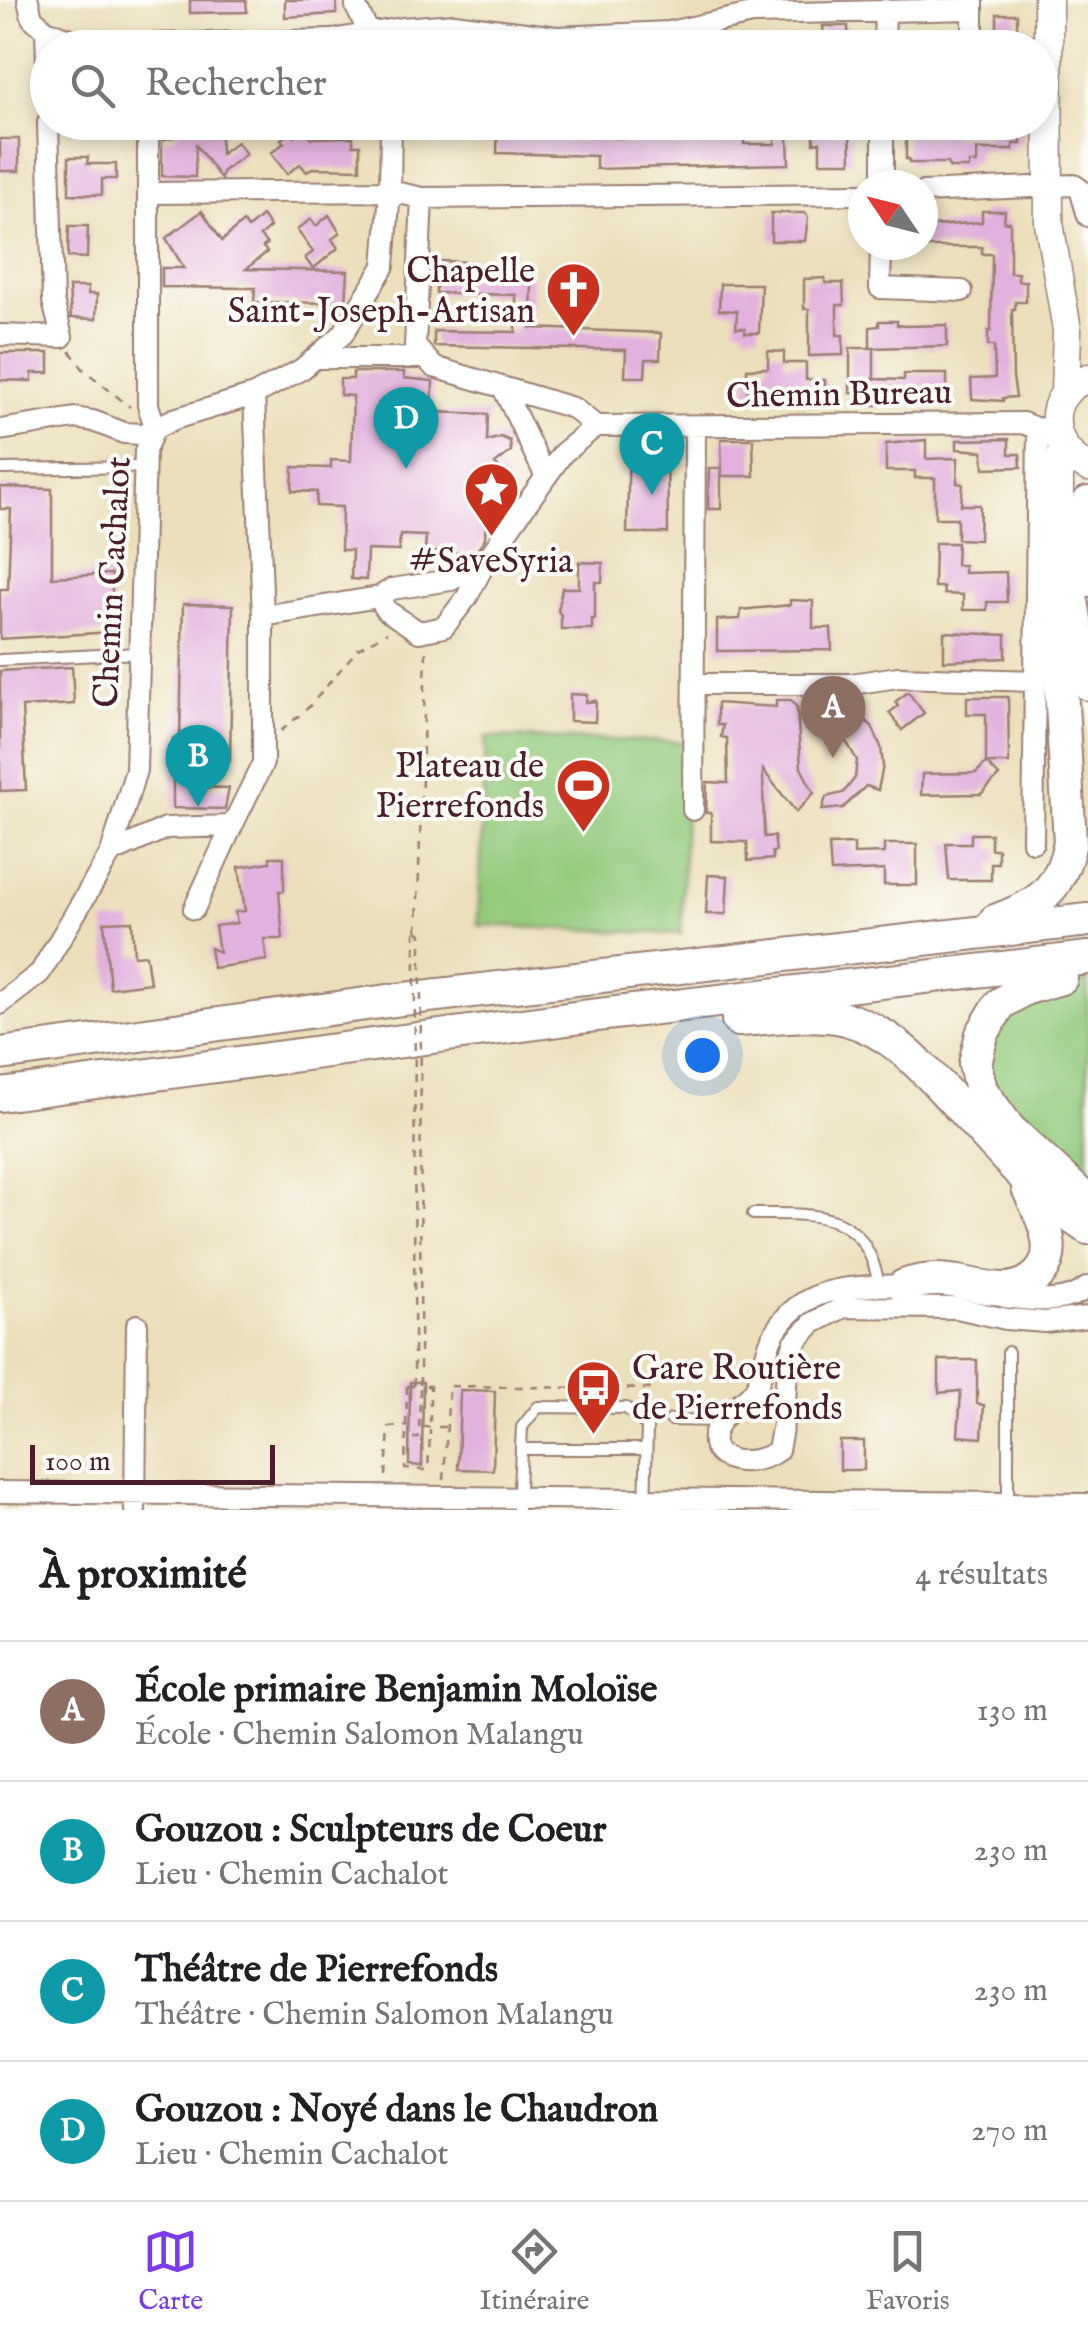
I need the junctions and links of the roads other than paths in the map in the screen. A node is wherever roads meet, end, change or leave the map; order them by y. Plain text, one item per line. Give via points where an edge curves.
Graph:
1 (28, 0) edge
2 (356, 0) edge
3 (1048, 0) edge
4 (973, 4) edge
5 (885, 10) junction
6 (46, 30) edge
7 (369, 30) edge
8 (424, 30) edge
9 (502, 30) edge
10 (678, 30) edge
11 (884, 30) edge
12 (973, 30) edge
13 (1048, 30) edge
14 (48, 140) edge
15 (148, 140) edge
16 (390, 140) edge
17 (884, 140) edge
18 (1048, 140) edge
19 (883, 170) edge
20 (1048, 185) junction
21 (390, 191) junction
22 (938, 191) edge
23 (149, 193) junction
24 (848, 194) edge
25 (422, 198) junction
26 (1088, 216) edge
27 (881, 260) edge
28 (962, 291) dead end
29 (1064, 304) junction
30 (0, 335) edge
31 (1088, 347) edge
32 (315, 358) junction
33 (426, 358) junction
34 (504, 388) junction
35 (1070, 393) edge
36 (254, 395) junction
37 (596, 426) junction
38 (155, 427) junction
39 (695, 427) junction
40 (0, 430) edge
41 (1045, 434) junction
42 (145, 467) junction
43 (1088, 467) edge
44 (0, 468) edge
45 (546, 476) junction
46 (1088, 495) edge
47 (1088, 503) edge
48 (487, 559) junction
49 (1073, 582) edge
50 (379, 597) junction
51 (263, 616) junction
52 (140, 652) junction
53 (0, 660) edge
54 (1035, 682) junction
55 (694, 684) junction
56 (1088, 686) edge
57 (693, 810) dead end
58 (232, 826) junction
59 (1033, 842) dead end
60 (111, 853) junction
61 (194, 909) dead end
62 (1088, 920) edge
63 (889, 942) junction
64 (1088, 958) edge
65 (1088, 972) edge
66 (0, 1004) edge
67 (590, 1016) junction
68 (0, 1054) edge
69 (0, 1095) edge
70 (1020, 1170) junction
71 (1088, 1202) edge
72 (753, 1214) dead end
73 (1088, 1228) edge
74 (892, 1286) junction
75 (1088, 1287) edge
76 (1088, 1317) edge
77 (137, 1325) dead end
78 (1008, 1352) dead end
79 (671, 1420) dead end
80 (720, 1421) junction
81 (521, 1448) junction
82 (646, 1449) junction
83 (0, 1492) edge
84 (135, 1502) edge
85 (1008, 1503) junction
86 (518, 1504) edge
87 (1088, 1504) edge
88 (645, 1505) edge

1 - 6 street via 32,18
2 - 7 street
3 - 13 main road
4 - 5 street
4 - 12 street
5 - 10 street via 752,14
5 - 11 street
8 - 9 street via 454,24
14 - 30 street via 53,302 62,337
15 - 23 street
16 - 21 street, Chemin Cachalot
17 - 19 street
18 - 20 main road
20 - 22 street
20 - 26 street via 1074,184
20 - 29 main road
21 - 23 street
21 - 25 street
21 - 32 street, Chemin Cachalot via 384,266 343,334
23 - 38 street via 148,404
24 - 25 street
25 - 33 street via 415,346
27 - 28 street via 880,288
29 - 31 main road
29 - 35 main road
32 - 33 street
32 - 36 street, Chemin Cachalot
33 - 34 street via 434,367
34 - 37 street via 573,408
34 - 45 street
35 - 41 main road
36 - 38 street, Chemin Cachalot
36 - 51 street
37 - 39 street, Chemin Bureau
37 - 45 street
38 - 40 street via 124,433 75,418
38 - 42 street, Chemin Cachalot
39 - 41 street, Chemin Bureau
39 - 55 street
41 - 43 main road
41 - 49 main road via 1059,466
41 - 54 street
42 - 44 lane
42 - 52 street, Chemin Cachalot
45 - 48 street
46 - 49 main road via 1073,525
47 - 49 highway
48 - 50 street via 451,580
48 - 50 street via 444,626 417,628 386,610
49 - 56 main road
49 - 63 highway via 1061,688 1070,813 1065,866 1053,888 1031,906 997,920
50 - 51 street
51 - 58 street via 264,763
52 - 53 lane
52 - 60 street, Chemin Cachalot via 136,770
54 - 55 street via 898,677 851,684
54 - 59 street
55 - 57 street
58 - 60 street via 166,828
58 - 61 street
60 - 66 street, Chemin Cachalot via 40,973
62 - 63 highway
63 - 68 highway
64 - 67 highway
65 - 71 highway via 1024,989 1000,1004 982,1034 975,1064 981,1090 1009,1128
67 - 69 highway
67 - 70 highway via 670,1024 843,1018 903,1048
70 - 73 highway via 1051,1204
70 - 74 highway via 1050,1245 1038,1276 1003,1288 924,1278
72 - 74 lane via 837,1219 859,1236
74 - 75 street via 932,1285 1044,1302
74 - 80 street via 826,1290 804,1300 774,1332 758,1385
76 - 80 street via 1045,1322 956,1308 844,1308 794,1343 778,1450 757,1462 726,1458 716,1446
77 - 84 street
78 - 85 lane
79 - 80 lane
81 - 82 lane
81 - 82 lane via 522,1428 538,1408 626,1408 647,1426
81 - 86 lane
82 - 88 lane
83 - 84 street
84 - 86 street
85 - 87 street
85 - 88 street
86 - 88 street

